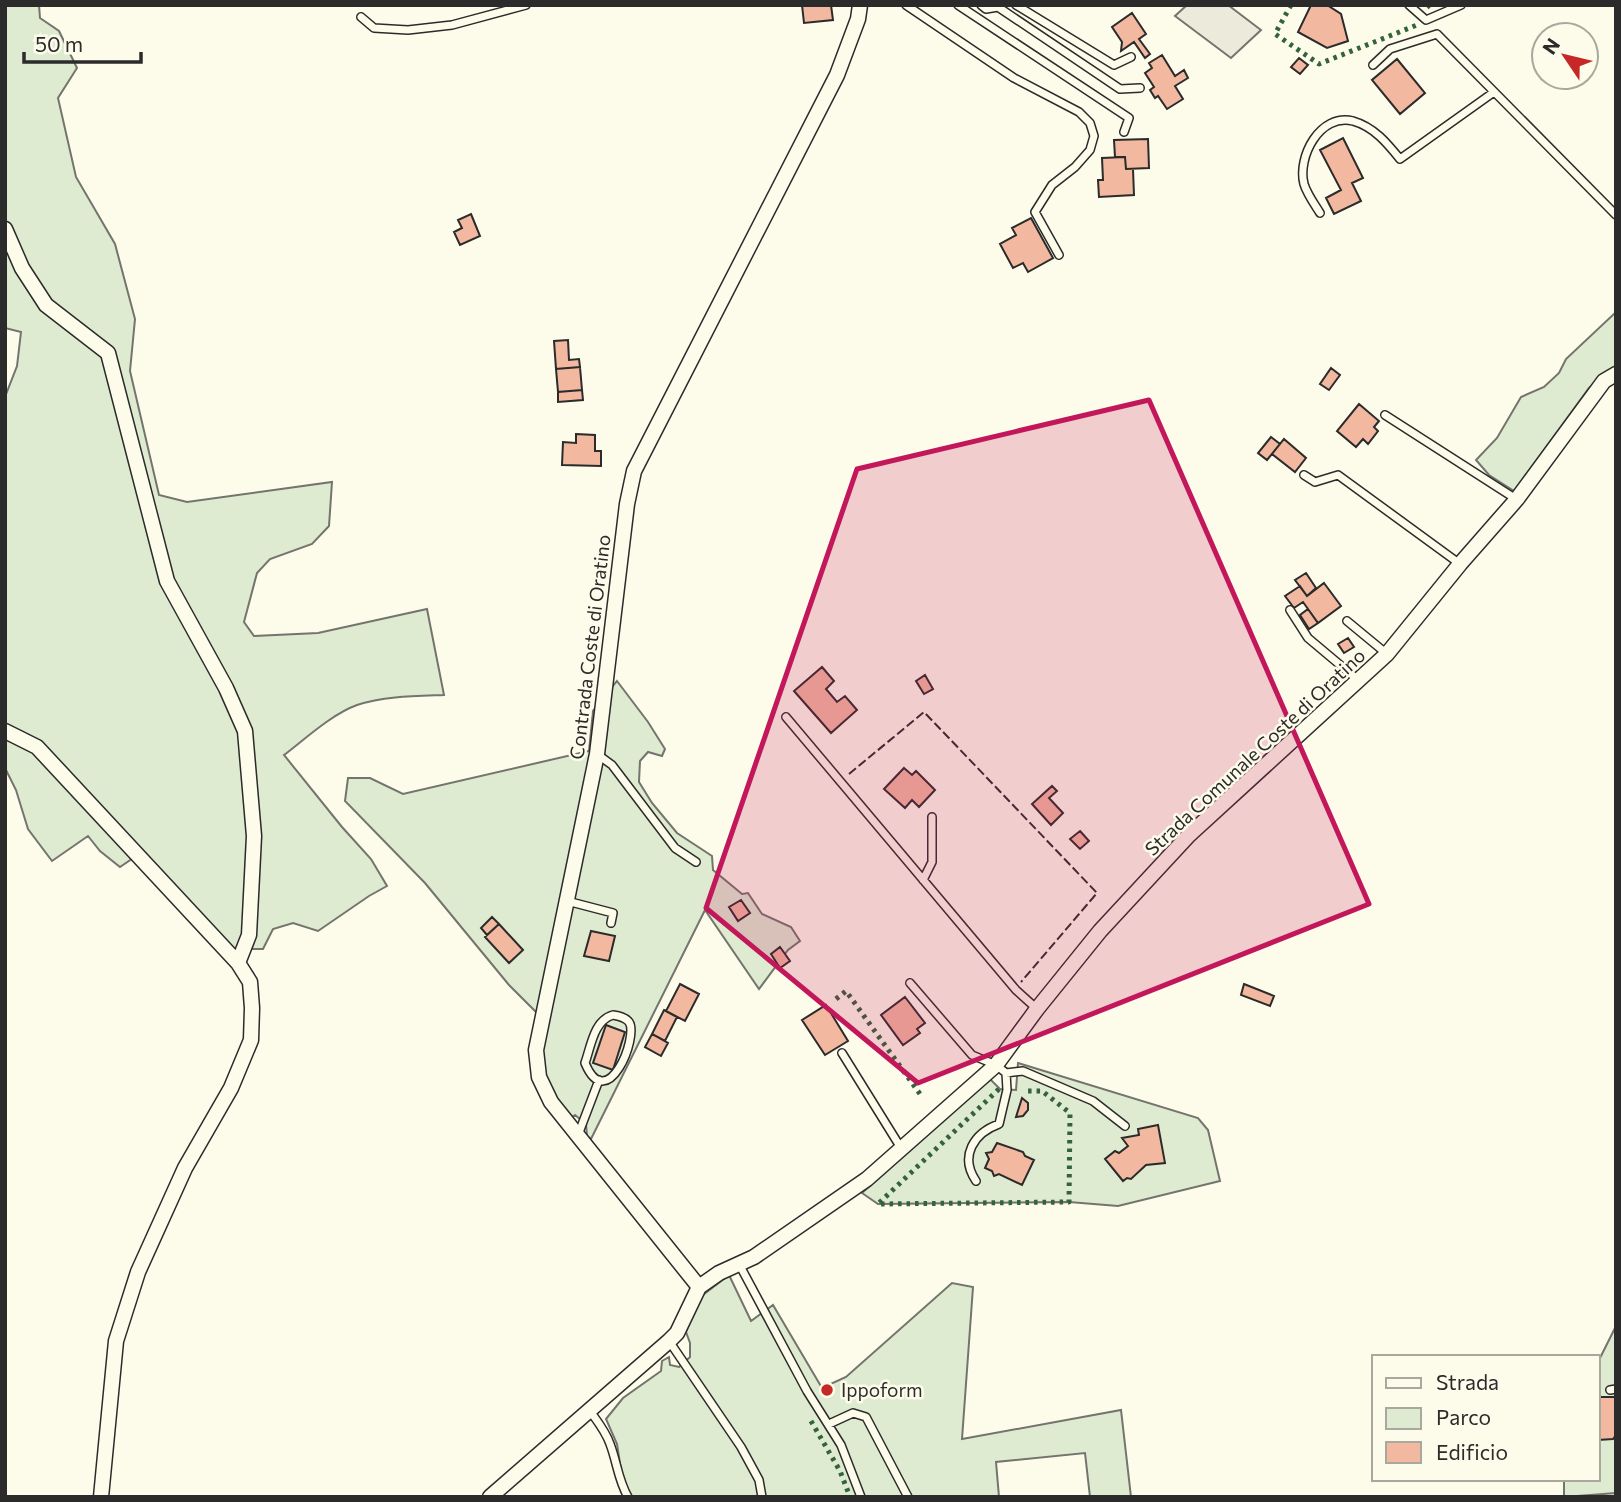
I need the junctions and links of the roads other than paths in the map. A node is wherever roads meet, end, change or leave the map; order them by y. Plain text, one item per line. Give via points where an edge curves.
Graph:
1 (526, 5) edge
2 (860, 5) edge
3 (906, 5) edge
4 (958, 5) edge
5 (981, 5) edge
6 (1016, 5) edge
7 (1409, 5) edge
8 (1461, 5) edge
9 (1000, 6) edge
10 (361, 17) dead end
11 (1131, 57) dead end
12 (1373, 65) dead end
13 (1140, 88) dead end
14 (1494, 92) junction
15 (1124, 132) dead end
16 (1320, 213) dead end
17 (1616, 215) edge
18 (5, 229) edge
19 (1059, 255) dead end
20 (1616, 374) edge
21 (1385, 415) dead end
22 (1304, 475) dead end
23 (1517, 499) junction
24 (1460, 564) junction
25 (1290, 610) dead end
26 (1347, 621) dead end
27 (1387, 654) junction
28 (1358, 680) junction
29 (786, 718) dead end
30 (5, 731) edge
31 (597, 754) junction
32 (932, 817) dead end
33 (696, 862) dead end
34 (923, 880) junction
35 (567, 900) junction
36 (611, 923) dead end
37 (238, 963) junction
38 (910, 983) dead end
39 (1037, 1009) junction
40 (842, 1053) dead end
41 (1001, 1069) junction
42 (599, 1080) junction
43 (1125, 1126) dead end
44 (578, 1136) junction
45 (901, 1148) junction
46 (976, 1181) dead end
47 (739, 1264) junction
48 (699, 1287) junction
49 (669, 1341) junction
50 (590, 1411) junction
51 (829, 1424) junction
52 (101, 1497) edge
53 (490, 1497) edge
54 (628, 1497) edge
55 (762, 1497) edge
56 (862, 1497) edge
57 (908, 1497) edge

1 - 10 lane via 452,25 408,30 374,28
2 - 31 street, Contrada Coste di Oratino via 837,75 634,471
3 - 19 lane via 1014,78 1090,122 1094,136 1090,150 1052,185 1035,212
4 - 15 lane via 1129,118
5 - 9 lane via 986,9
6 - 11 lane via 1114,65
7 - 8 lane via 1426,20
9 - 13 lane via 1119,89
12 - 14 lane via 1390,49 1437,34
14 - 16 lane via 1400,159 1370,128 1351,120 1321,131 1309,143 1302,165 1304,187
14 - 17 lane
18 - 37 street via 22,268 46,305 108,353 166,581 245,731 254,836 249,935
20 - 23 street, Strada Comunale Coste di Oratino via 1604,381
21 - 23 lane
22 - 24 lane via 1315,482 1338,475
23 - 24 street, Strada Comunale Coste di Oratino
24 - 27 street, Strada Comunale Coste di Oratino
25 - 28 lane via 1308,638
26 - 27 lane
27 - 28 street, Strada Comunale Coste di Oratino
28 - 39 street, Strada Comunale Coste di Oratino via 1189,835 1100,931
29 - 34 lane
30 - 37 street via 37,747
31 - 33 lane via 612,765 675,848
31 - 35 street, Contrada Coste di Oratino
32 - 34 lane via 932,862
34 - 39 lane
35 - 36 lane via 613,913
35 - 44 street, Contrada Coste di Oratino via 536,1050 539,1077 551,1102
37 - 52 street via 250,982 251,1040 138,1272 116,1341
38 - 41 lane via 972,1055
39 - 41 street, Strada Comunale Coste di Oratino
40 - 45 lane
41 - 43 lane via 1023,1071 1093,1101
41 - 45 street, Strada Comunale Coste di Oratino
41 - 46 lane via 1007,1090 999,1124 986,1129 969,1152 970,1172
42 - 42 lane via 618,1074 632,1031 622,1017 613,1015 599,1023 585,1063
42 - 44 lane
44 - 48 street, Contrada Coste di Oratino
45 - 47 street, Strada Comunale Coste di Oratino via 867,1179
47 - 48 street, Strada Comunale Coste di Oratino
47 - 51 lane
48 - 49 street
49 - 50 street
49 - 55 lane via 741,1447
50 - 53 street
50 - 54 lane via 611,1445 619,1483
51 - 56 lane
51 - 57 lane via 853,1413 866,1418

